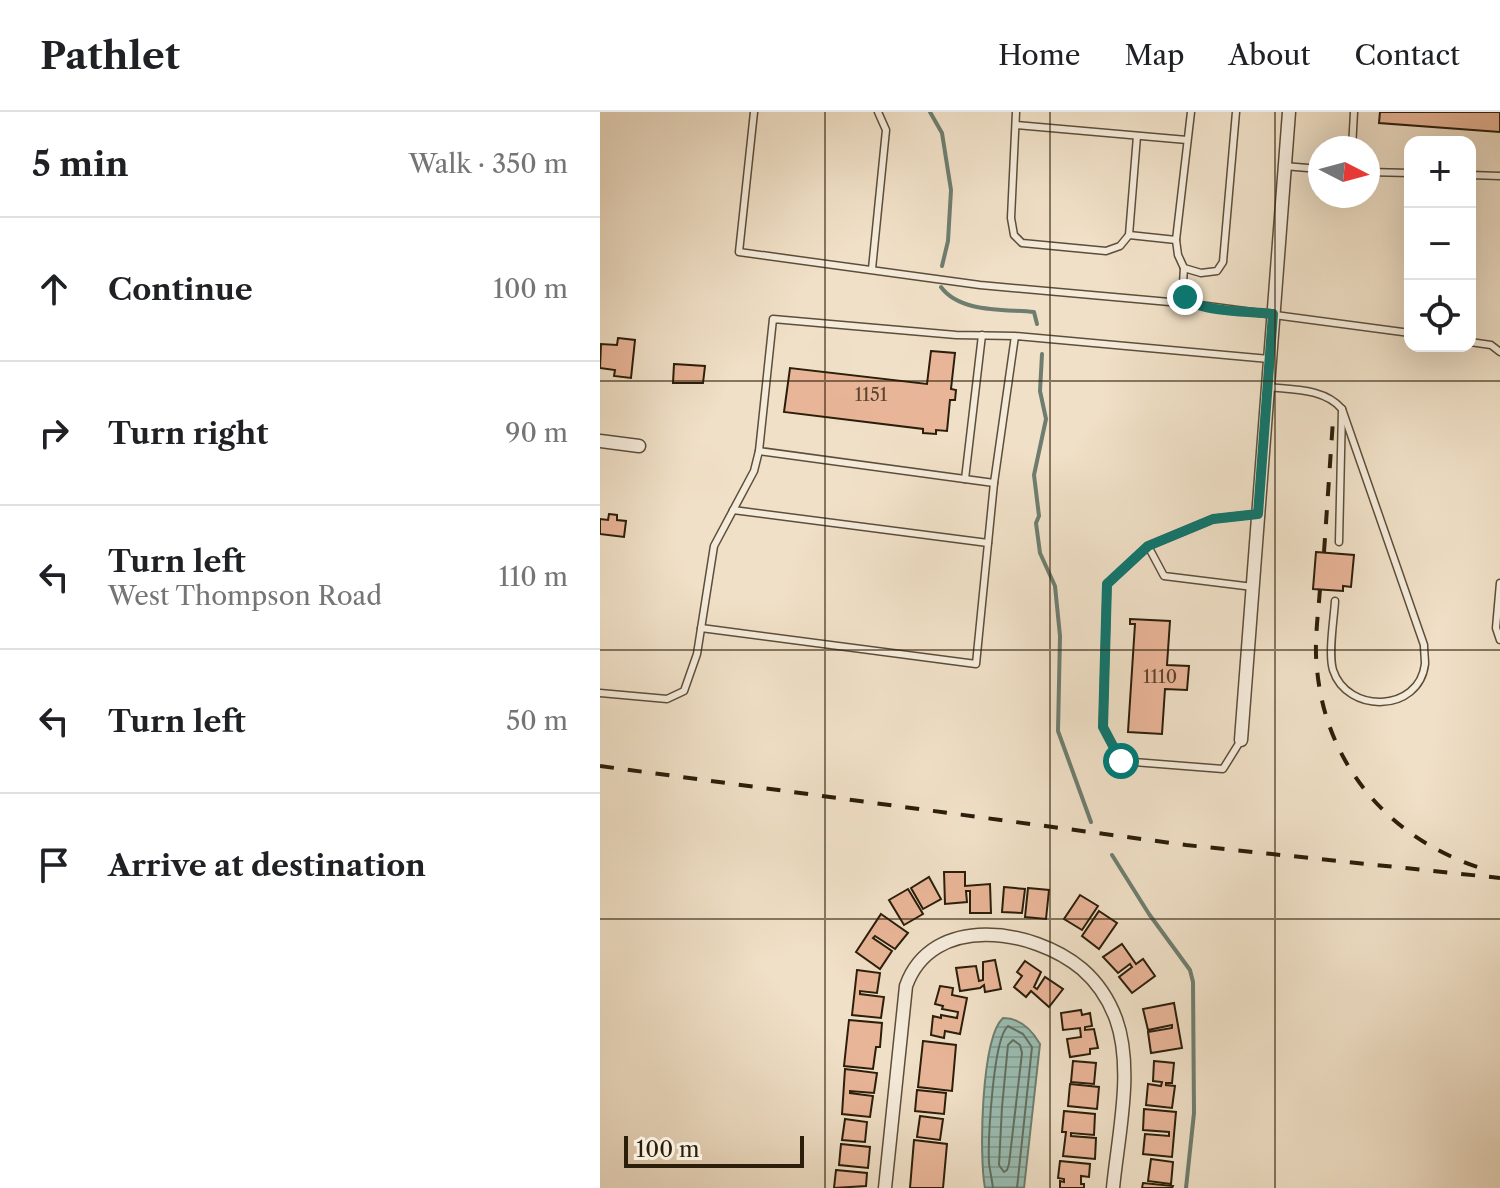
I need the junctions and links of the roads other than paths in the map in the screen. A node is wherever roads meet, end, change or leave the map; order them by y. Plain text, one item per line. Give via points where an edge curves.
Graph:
1 (754, 112) edge
2 (878, 112) edge
3 (1016, 112) edge
4 (1191, 112) edge
5 (1236, 112) edge
6 (1289, 112) edge
7 (1354, 112) edge
8 (1016, 125) junction
9 (1137, 136) junction
10 (1353, 136) edge
11 (1187, 140) junction
12 (1284, 166) junction
13 (1308, 168) edge
14 (1380, 172) edge
15 (1404, 173) edge
16 (1476, 175) edge
17 (1500, 176) edge
18 (1129, 235) junction
19 (1176, 240) junction
20 (1184, 268) junction
21 (872, 269) junction
22 (1192, 304) junction
23 (1273, 314) junction
24 (1404, 332) edge
25 (982, 335) junction
26 (1015, 336) junction
27 (1476, 343) edge
28 (1500, 352) edge
29 (1269, 359) junction
30 (1267, 387) junction
31 (1342, 409) junction
32 (600, 441) edge
33 (639, 446) dead end
34 (759, 451) junction
35 (965, 479) junction
36 (994, 483) junction
37 (733, 510) junction
38 (1258, 514) junction
39 (1339, 542) dead end
40 (988, 543) junction
41 (1148, 546) junction
42 (1500, 583) edge
43 (1253, 587) junction
44 (1335, 601) dead end
45 (701, 628) junction
46 (1500, 640) edge
47 (600, 693) edge
48 (1241, 740) joint
49 (885, 1188) edge
50 (1113, 1188) edge

1 - 21 lane via 739,252
2 - 21 lane via 886,130
3 - 8 lane
4 - 11 lane
5 - 20 lane via 1223,262 1217,271
6 - 12 street
7 - 10 lane
8 - 9 lane
8 - 18 lane via 1011,218 1014,235 1022,243 1106,251
9 - 11 lane
9 - 18 lane
11 - 19 lane
12 - 13 lane
12 - 23 street
14 - 15 lane
16 - 17 lane
18 - 19 lane
19 - 20 lane
20 - 22 lane via 1185,297
21 - 22 lane via 980,285
22 - 23 lane
23 - 24 lane
23 - 29 street
25 - 26 lane
25 - 34 lane via 773,319
25 - 35 lane
26 - 29 lane
26 - 36 lane
27 - 28 lane
29 - 30 street
30 - 31 lane via 1333,398
30 - 38 street
31 - 39 lane
31 - 44 lane via 1424,645 1425,666 1401,698 1364,701 1348,694 1336,678
32 - 33 street
34 - 35 lane
34 - 37 lane
35 - 36 lane
36 - 40 lane
37 - 40 lane
37 - 45 lane via 714,546
38 - 41 lane via 1213,519
38 - 43 street
40 - 45 lane via 976,664
41 - 43 lane via 1164,576
41 - 48 lane via 1107,584 1103,727 1121,761 1223,769
42 - 46 lane
43 - 48 street
45 - 47 lane via 684,691 667,699
49 - 50 street via 909,977 927,954 966,936 1026,941 1070,960 1098,986 1117,1021 1125,1060

